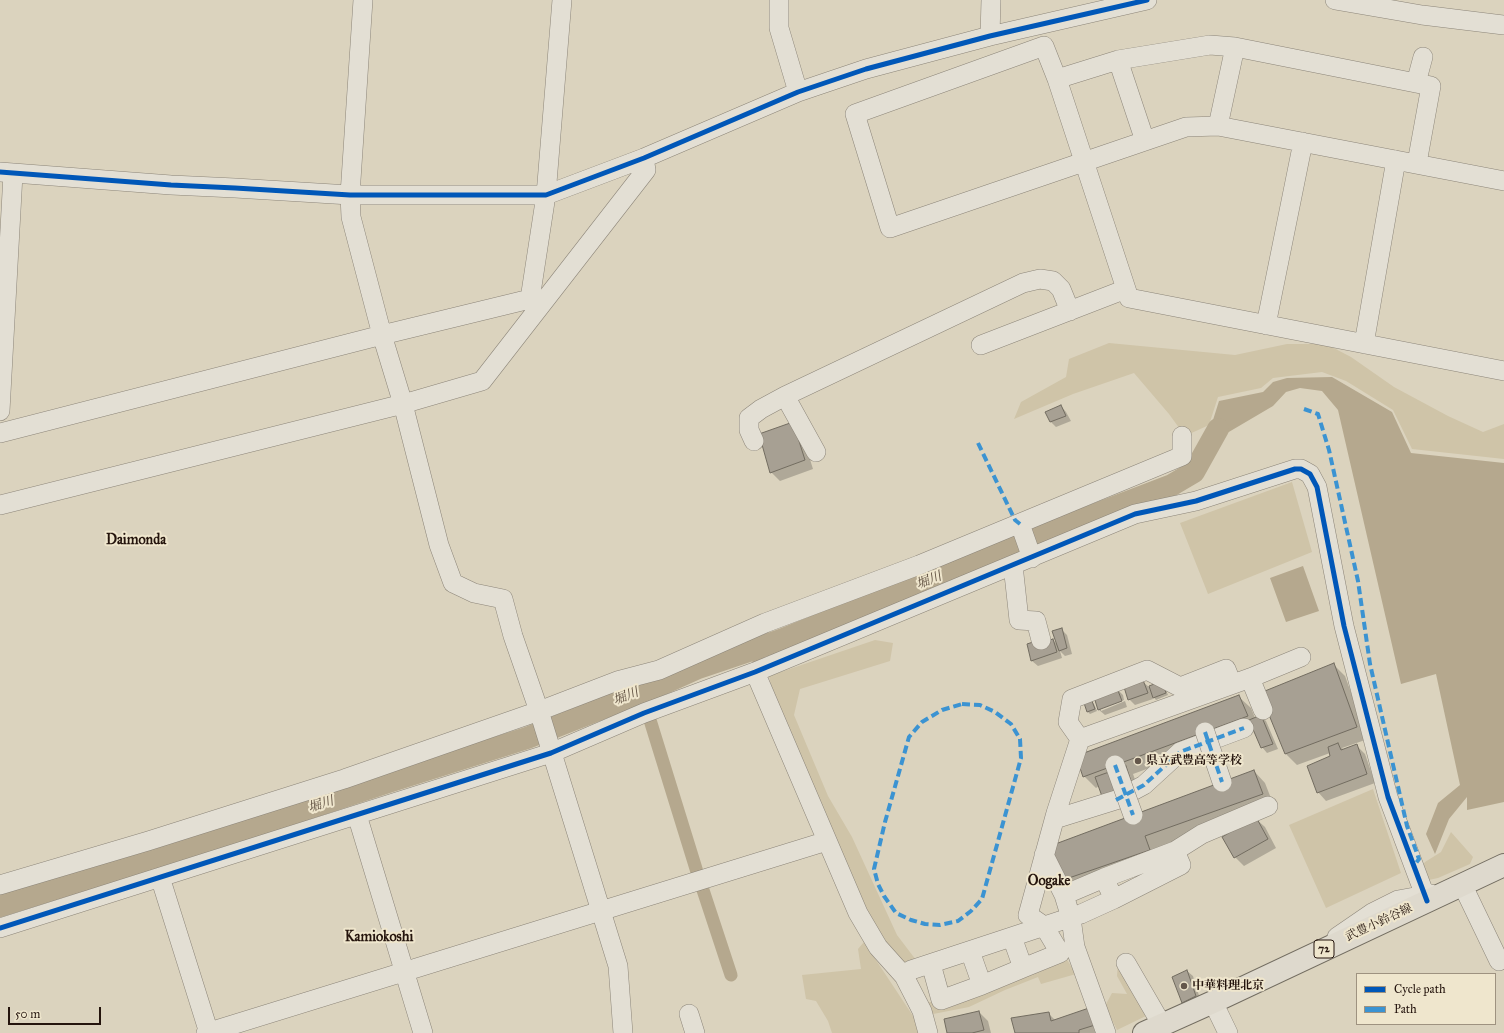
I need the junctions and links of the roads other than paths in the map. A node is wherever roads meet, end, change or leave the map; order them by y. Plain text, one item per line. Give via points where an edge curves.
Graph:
1 (363, 0) edge
2 (562, 0) edge
3 (779, 0) edge
4 (991, 0) edge
5 (1147, 0) edge
6 (1335, 0) edge
7 (1504, 25) edge
8 (990, 36) junction
9 (1235, 47) junction
10 (1423, 57) dead end
11 (1118, 60) junction
12 (1057, 79) junction
13 (1416, 83) junction
14 (798, 92) junction
15 (1218, 126) junction
16 (1145, 141) junction
17 (1303, 142) junction
18 (644, 158) junction
19 (1396, 160) junction
20 (1085, 162) junction
21 (1417, 163) junction
22 (7, 173) edge
23 (1504, 180) edge
24 (350, 195) junction
25 (546, 195) junction
26 (1126, 289) junction
27 (1070, 310) junction
28 (1266, 325) junction
29 (382, 334) junction
30 (1364, 344) junction
31 (982, 345) dead end
32 (1504, 371) edge
33 (785, 396) junction
34 (403, 404) junction
35 (0, 411) edge
36 (0, 433) edge
37 (1182, 436) dead end
38 (754, 441) dead end
39 (816, 452) dead end
40 (0, 505) edge
41 (1020, 524) junction
42 (1032, 558) junction
43 (1013, 565) junction
44 (1041, 640) dead end
45 (1300, 657) dead end
46 (755, 672) junction
47 (1250, 678) junction
48 (1232, 684) junction
49 (1263, 710) dead end
50 (539, 712) junction
51 (1244, 728) dead end
52 (1206, 732) dead end
53 (1080, 739) junction
54 (551, 753) junction
55 (1115, 765) dead end
56 (1222, 782) dead end
57 (1268, 806) dead end
58 (357, 815) junction
59 (1133, 815) dead end
60 (1055, 819) junction
61 (827, 841) junction
62 (1175, 851) junction
63 (1044, 855) junction
64 (1504, 865) edge
65 (160, 877) junction
66 (1104, 878) junction
67 (0, 885) edge
68 (1439, 893) junction
69 (1064, 895) junction
70 (1114, 899) junction
71 (602, 910) junction
72 (1071, 918) junction
73 (1044, 926) junction
74 (0, 928) edge
75 (1012, 937) junction
76 (970, 951) junction
77 (1498, 961) dead end
78 (1126, 963) dead end
79 (931, 964) junction
80 (1023, 968) junction
81 (404, 971) junction
82 (904, 976) junction
83 (982, 985) junction
84 (1213, 1002) junction
85 (689, 1014) dead end
86 (1153, 1029) edge
87 (618, 1032) edge
88 (208, 1033) edge
89 (423, 1033) edge
90 (695, 1033) edge
91 (928, 1033) edge
92 (1106, 1033) edge
93 (1228, 1033) edge

1 - 24 street
2 - 25 street
3 - 14 street via 779,28
4 - 8 street
5 - 8 street
6 - 7 street via 1422,15
8 - 14 street via 866,69
9 - 11 street via 1210,45
9 - 13 street
9 - 15 street
10 - 13 street
11 - 12 street
11 - 16 street
12 - 20 street
12 - 20 street via 1044,46 855,114 890,228
13 - 21 street via 1430,86
14 - 18 street
15 - 16 street via 1186,127
15 - 17 street
16 - 20 street
17 - 19 street
17 - 28 street
18 - 25 street
18 - 34 street via 646,170 482,381
19 - 21 street
19 - 30 street
20 - 26 street
21 - 23 street
22 - 24 street
22 - 35 street
24 - 25 street
24 - 29 street via 351,217
25 - 29 street via 530,299
26 - 27 street
26 - 28 street via 1129,298
27 - 31 street
27 - 33 street via 1061,289 1053,282 1040,279 1023,282
28 - 30 street
29 - 34 street
29 - 36 street
30 - 32 street
33 - 38 street via 749,418 749,430
33 - 39 street
34 - 40 street
34 - 50 street via 439,546 453,583 474,593 503,598
37 - 41 street via 1182,456
41 - 42 street
41 - 50 street via 765,623 658,670 617,681
42 - 43 street
42 - 68 street via 1135,514 1196,501 1295,469 1306,470 1317,487 1344,626 1388,797
43 - 44 street via 1019,620 1036,621
43 - 46 street
45 - 47 street
46 - 54 street via 644,713
46 - 61 street
47 - 48 street
47 - 49 street
48 - 53 street
48 - 53 street via 1226,669 1180,687 1147,670 1072,699 1065,711 1068,722
50 - 54 street
50 - 67 street via 344,780
51 - 60 street via 1180,752 1144,785 1116,800
52 - 56 street, bridge
53 - 60 street
54 - 58 street
54 - 71 street
55 - 59 street, bridge
57 - 62 street via 1202,834
58 - 65 street
58 - 81 street
60 - 63 street
61 - 71 street
61 - 82 street via 858,913 878,947
62 - 66 street
62 - 70 street via 1181,865
63 - 69 street
63 - 73 street via 1028,915
64 - 68 main road, 武豊小鈴谷線 / 72
65 - 74 street
65 - 88 street
66 - 69 street
66 - 70 street
68 - 77 street
68 - 84 main road, 武豊小鈴谷線 / 72
69 - 72 street
70 - 72 street
71 - 81 street
71 - 87 street via 618,966
72 - 73 street
72 - 92 street via 1075,947
73 - 75 street
73 - 80 street via 1060,953
75 - 76 street
75 - 80 street
76 - 79 street
76 - 83 street
78 - 86 street
79 - 82 street via 911,970
79 - 83 street via 941,1000
80 - 83 street
81 - 88 street
81 - 89 street
82 - 91 street via 922,1011
84 - 86 main road, 武豊小鈴谷線 / 72
84 - 93 street
85 - 90 street

